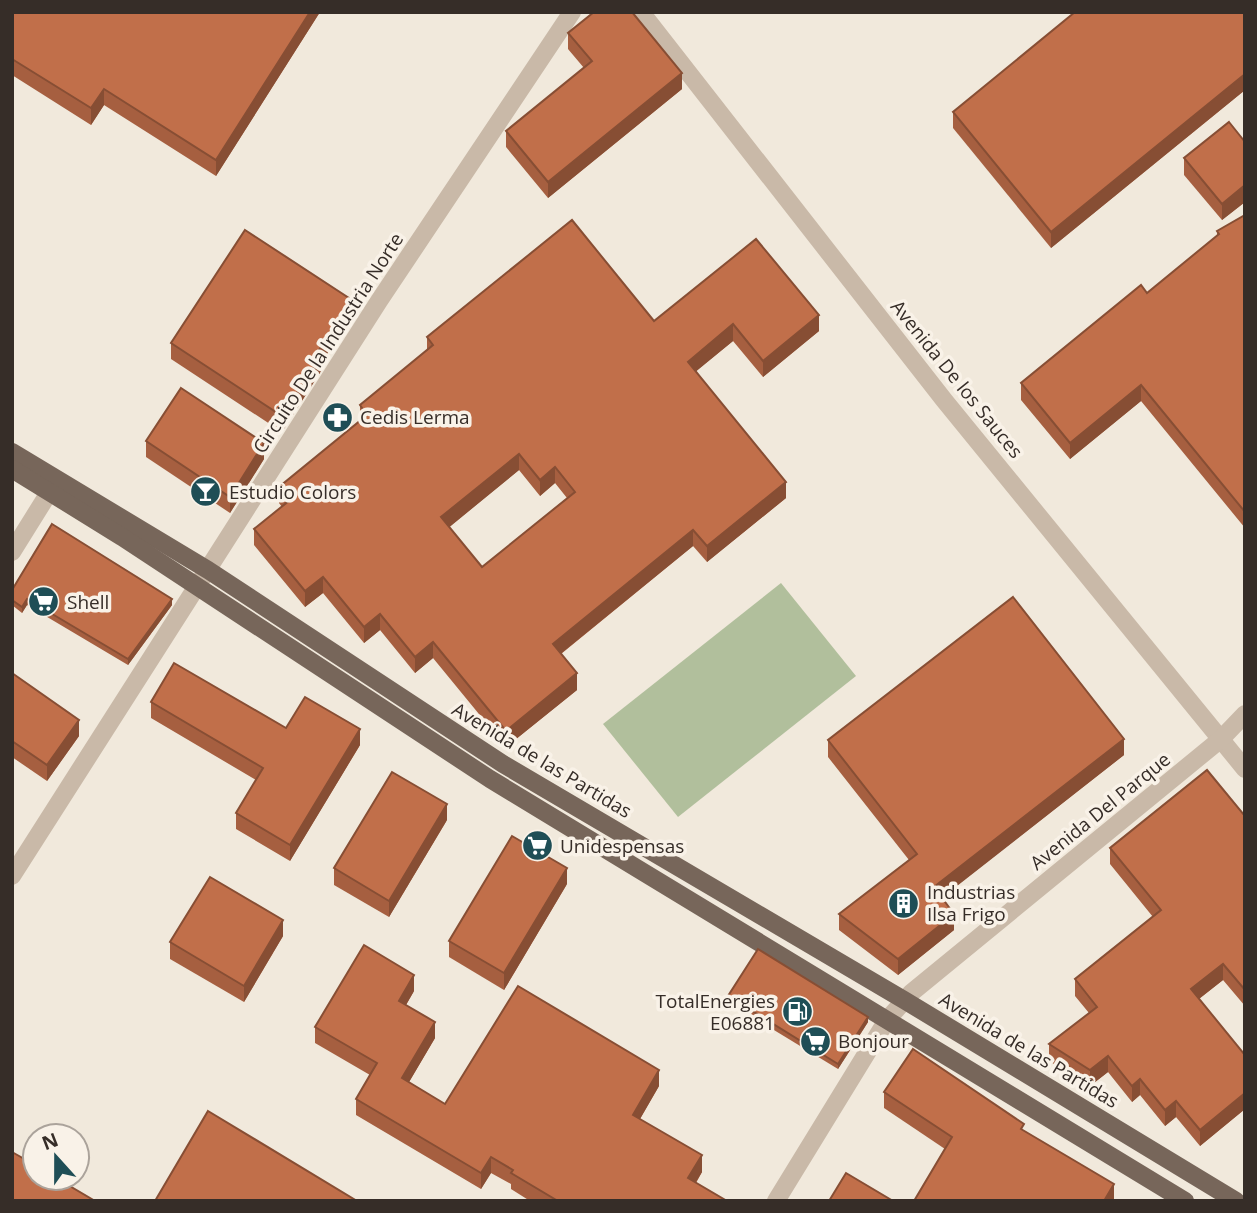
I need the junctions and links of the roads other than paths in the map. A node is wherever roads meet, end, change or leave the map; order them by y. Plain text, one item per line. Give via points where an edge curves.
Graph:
1 (572, 12) edge
2 (641, 12) edge
3 (12, 452) edge
4 (12, 469) edge
5 (50, 491) junction
6 (12, 552) edge
7 (208, 570) junction
8 (196, 588) junction
9 (1245, 713) edge
10 (1221, 739) junction
11 (1245, 769) edge
12 (12, 876) edge
13 (904, 1000) junction
14 (887, 1020) junction
15 (776, 1201) edge
16 (1185, 1201) edge
17 (1236, 1201) edge

1 - 7 street, Circuito De la Industria Norte via 379,301
2 - 10 street, Avenida De los Sauces via 944,400
3 - 7 main road, Avenida de las Partidas
4 - 5 main road
5 - 6 street
5 - 8 main road
7 - 8 street, Circuito De la Industria Norte
7 - 13 main road, Avenida de las Partidas via 503,764
8 - 12 street, Circuito De la Industria Norte
8 - 14 main road via 490,779
9 - 10 street, Avenida Del Parque
10 - 11 street, Avenida De los Sauces
10 - 13 street, Avenida Del Parque
13 - 14 street, Avenida Del Parque
13 - 17 main road, Avenida de las Partidas
14 - 15 street, Avenida Del Parque
14 - 16 main road

